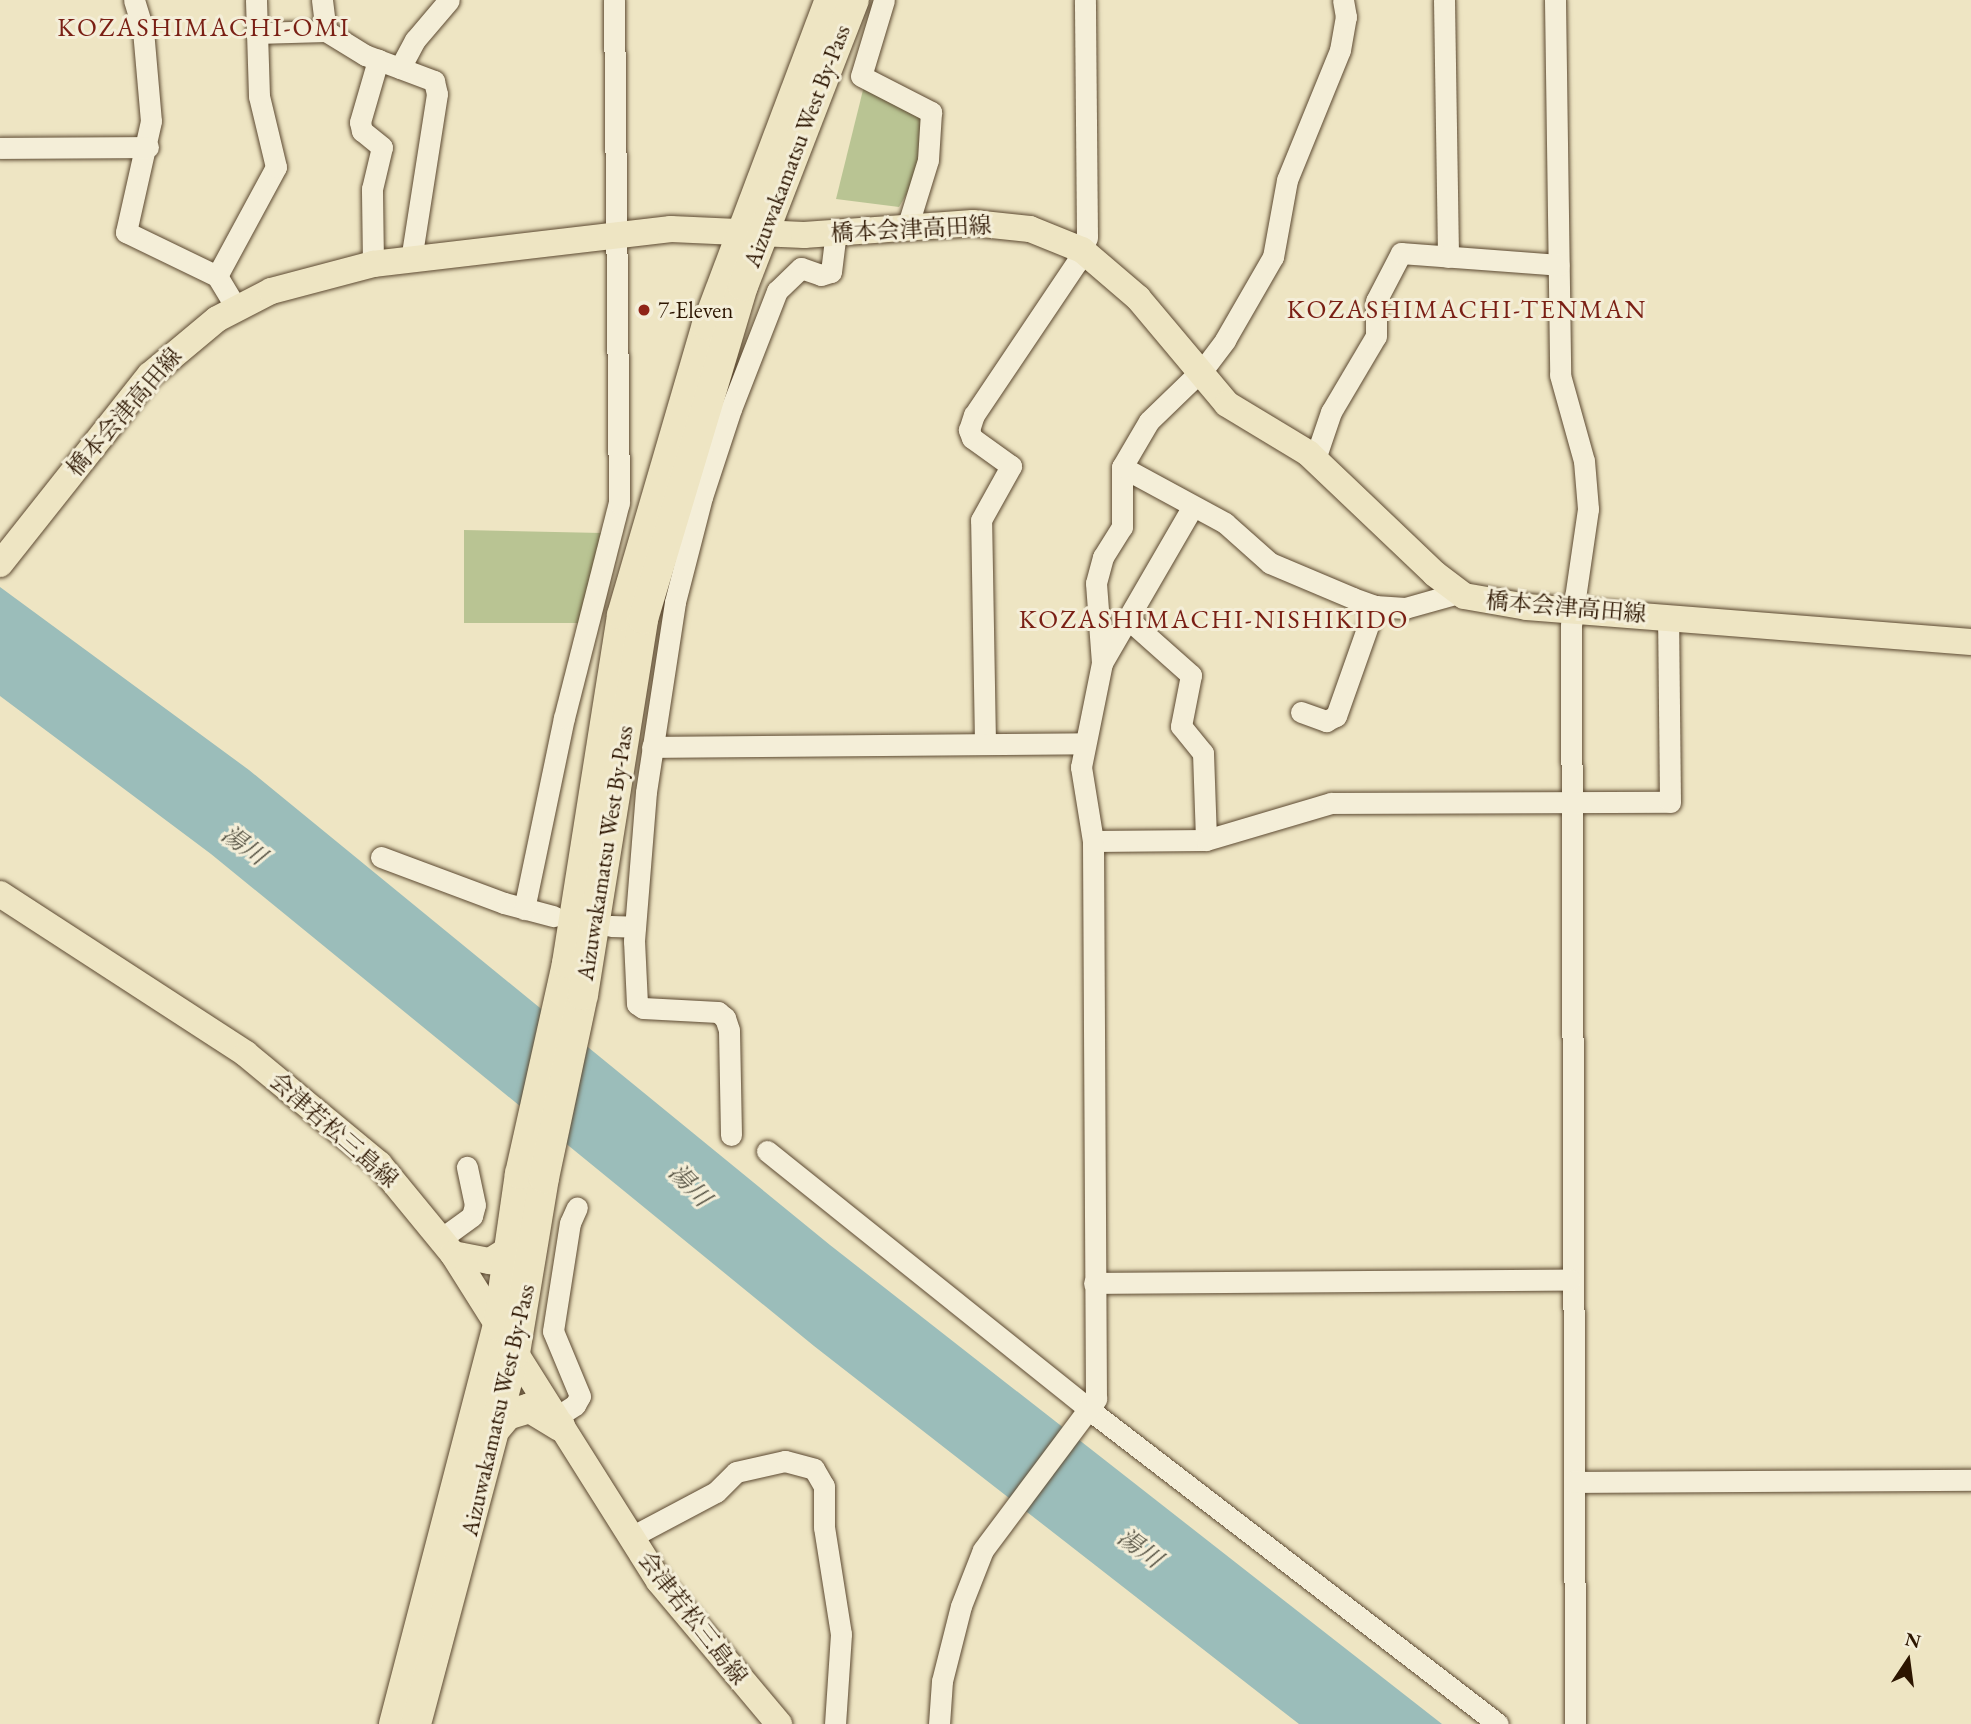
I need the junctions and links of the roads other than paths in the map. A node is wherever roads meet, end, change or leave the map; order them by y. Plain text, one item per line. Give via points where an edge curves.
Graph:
1 (134, 0) edge
2 (257, 0) edge
3 (322, 0) edge
4 (449, 0) edge
5 (614, 0) edge
6 (830, 0) edge
7 (854, 0) edge
8 (884, 0) edge
9 (1085, 0) edge
10 (1343, 0) edge
11 (1444, 0) edge
12 (1555, 0) edge
13 (326, 31) junction
14 (256, 33) junction
15 (378, 60) junction
16 (400, 68) junction
17 (148, 147) junction
18 (0, 148) edge
19 (907, 228) junction
20 (752, 233) junction
21 (835, 233) junction
22 (618, 235) junction
23 (1083, 250) junction
24 (1448, 257) junction
25 (411, 260) junction
26 (373, 264) junction
27 (1559, 265) junction
28 (217, 276) junction
29 (236, 308) junction
30 (1199, 373) junction
31 (1315, 459) junction
32 (1122, 467) junction
33 (1192, 508) junction
34 (5, 558) edge
35 (1458, 593) junction
36 (1375, 606) junction
37 (1574, 608) junction
38 (1668, 616) junction
39 (1129, 620) junction
40 (1971, 642) edge
41 (1102, 663) junction
42 (1301, 712) dead end
43 (985, 743) junction
44 (1083, 743) junction
45 (652, 747) junction
46 (1571, 804) junction
47 (1206, 840) junction
48 (1093, 841) junction
49 (382, 857) dead end
50 (0, 894) edge
51 (524, 908) junction
52 (552, 916) dead end
53 (611, 926) dead end
54 (635, 927) junction
55 (731, 1135) dead end
56 (766, 1151) dead end
57 (467, 1167) dead end
58 (532, 1176) junction
59 (577, 1207) dead end
60 (447, 1246) junction
61 (509, 1249) junction
62 (1570, 1280) junction
63 (1094, 1283) junction
64 (498, 1326) junction
65 (515, 1353) junction
66 (1091, 1411) junction
67 (557, 1422) junction
68 (497, 1427) junction
69 (1971, 1480) edge
70 (1574, 1482) junction
71 (631, 1537) junction
72 (394, 1724) edge
73 (416, 1724) edge
74 (779, 1724) edge
75 (835, 1724) edge
76 (939, 1724) edge
77 (1498, 1724) edge
78 (1575, 1724) edge

1 - 17 street via 143,30
2 - 14 street
3 - 13 street
4 - 16 street via 415,40
5 - 22 street
6 - 20 highway, Aizuwakamatsu West By-Pass
7 - 20 highway, Aizuwakamatsu West By-Pass
8 - 19 street via 861,76 931,112 928,160
9 - 23 street via 1087,197
10 - 30 street via 1340,50 1287,180 1273,257 1253,299
11 - 24 street
12 - 27 street
13 - 14 street
13 - 15 street
14 - 28 street via 259,96 276,167
15 - 16 street
15 - 26 street via 360,122 362,131 382,147 372,189
16 - 25 street via 427,76 437,88
17 - 18 street
17 - 28 street via 126,232
19 - 21 main road, 橋本会津高田線
19 - 23 main road, 橋本会津高田線 via 1007,225 1055,236
20 - 21 main road, 橋本会津高田線
20 - 22 main road, 橋本会津高田線 via 671,229
20 - 58 highway, Aizuwakamatsu West By-Pass via 643,619
21 - 45 street via 831,272 821,275 801,268 777,291 731,409 678,589
22 - 25 main road, 橋本会津高田線
22 - 51 street via 618,510 564,718
23 - 30 main road, 橋本会津高田線 via 1138,298
23 - 43 street via 969,430 972,438 1000,454 1010,466 981,520
24 - 27 street
24 - 31 street via 1401,253 1395,259 1376,301 1376,336 1331,412
25 - 26 main road, 橋本会津高田線
26 - 29 main road, 橋本会津高田線 via 271,291
27 - 37 street via 1560,375 1587,484 1588,509
28 - 29 street
29 - 34 main road, 橋本会津高田線 via 182,344 150,375
30 - 31 main road, 橋本会津高田線 via 1238,412
30 - 32 street via 1149,421
31 - 35 main road, 橋本会津高田線
32 - 33 street
32 - 41 street via 1122,527 1103,557 1096,583
33 - 36 street via 1241,534 1270,563
33 - 39 street
35 - 36 street via 1405,608
35 - 37 main road, 橋本会津高田線 via 1504,604
36 - 42 street via 1336,716 1326,721
37 - 38 main road, 橋本会津高田線
37 - 46 street
38 - 40 main road, 橋本会津高田線
38 - 46 street via 1670,802
39 - 41 street
39 - 47 street via 1191,675 1181,726 1203,754
41 - 44 street
43 - 44 street
43 - 45 street
44 - 48 street via 1080,767
45 - 54 street
46 - 47 street via 1331,803
46 - 62 street
47 - 48 street
48 - 63 street
49 - 51 street
50 - 60 main road, 会津若松三島線 via 171,1003 282,1082 379,1164
51 - 52 street
53 - 54 street
54 - 55 street via 637,1004 718,1012 725,1018
56 - 66 street
57 - 60 street via 475,1205 472,1216
58 - 61 highway, Aizuwakamatsu West By-Pass
58 - 65 highway, Aizuwakamatsu West By-Pass
59 - 67 street via 570,1223 553,1331 580,1396
60 - 61 main road via 490,1261
60 - 64 main road, 会津若松三島線
61 - 64 highway, Aizuwakamatsu West By-Pass
62 - 63 street
62 - 70 street
63 - 66 street via 1099,1375
64 - 65 main road, 会津若松三島線
64 - 72 highway, Aizuwakamatsu West By-Pass
65 - 67 main road, 会津若松三島線
65 - 68 highway, Aizuwakamatsu West By-Pass
66 - 76 street via 983,1550 951,1643
66 - 77 street
67 - 68 highway via 530,1408 507,1415
67 - 71 main road, 会津若松三島線
68 - 73 highway, Aizuwakamatsu West By-Pass
69 - 70 street
70 - 78 street
71 - 74 main road, 会津若松三島線 via 694,1625
71 - 75 street via 716,1492 736,1472 785,1461 814,1469 824,1486 824,1527 841,1634

